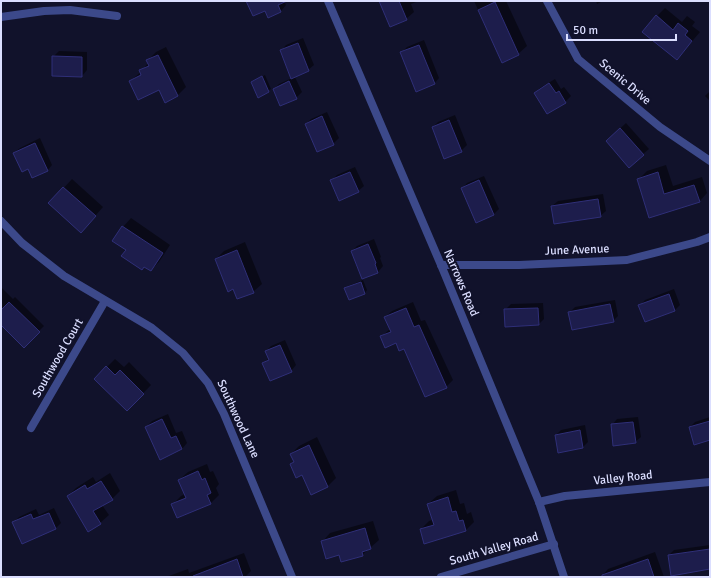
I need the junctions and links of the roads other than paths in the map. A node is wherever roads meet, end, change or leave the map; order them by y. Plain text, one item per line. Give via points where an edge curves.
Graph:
1 (328, 1) edge
2 (547, 1) edge
3 (117, 16) dead end
4 (1, 18) edge
5 (710, 161) edge
6 (1, 221) edge
7 (710, 237) edge
8 (441, 265) junction
9 (105, 301) junction
10 (31, 428) dead end
11 (710, 482) edge
12 (539, 502) junction
13 (554, 544) junction
14 (292, 577) edge
15 (441, 577) edge
16 (564, 577) edge

1 - 8 street, Narrows Road
2 - 5 street, Scenic Drive via 578,59 660,127
3 - 4 street via 70,10 44,11
6 - 9 street, Southwood Lane via 22,243 64,276
7 - 8 street, June Avenue via 627,260 519,265
8 - 12 street, Narrows Road
9 - 10 street, Southwood Court
9 - 14 street, Southwood Lane via 152,328 183,353 208,383 224,414
11 - 12 street, Valley Road via 565,496
12 - 13 street, Narrows Road
13 - 15 street, South Valley Road
13 - 16 street, Narrows Road

